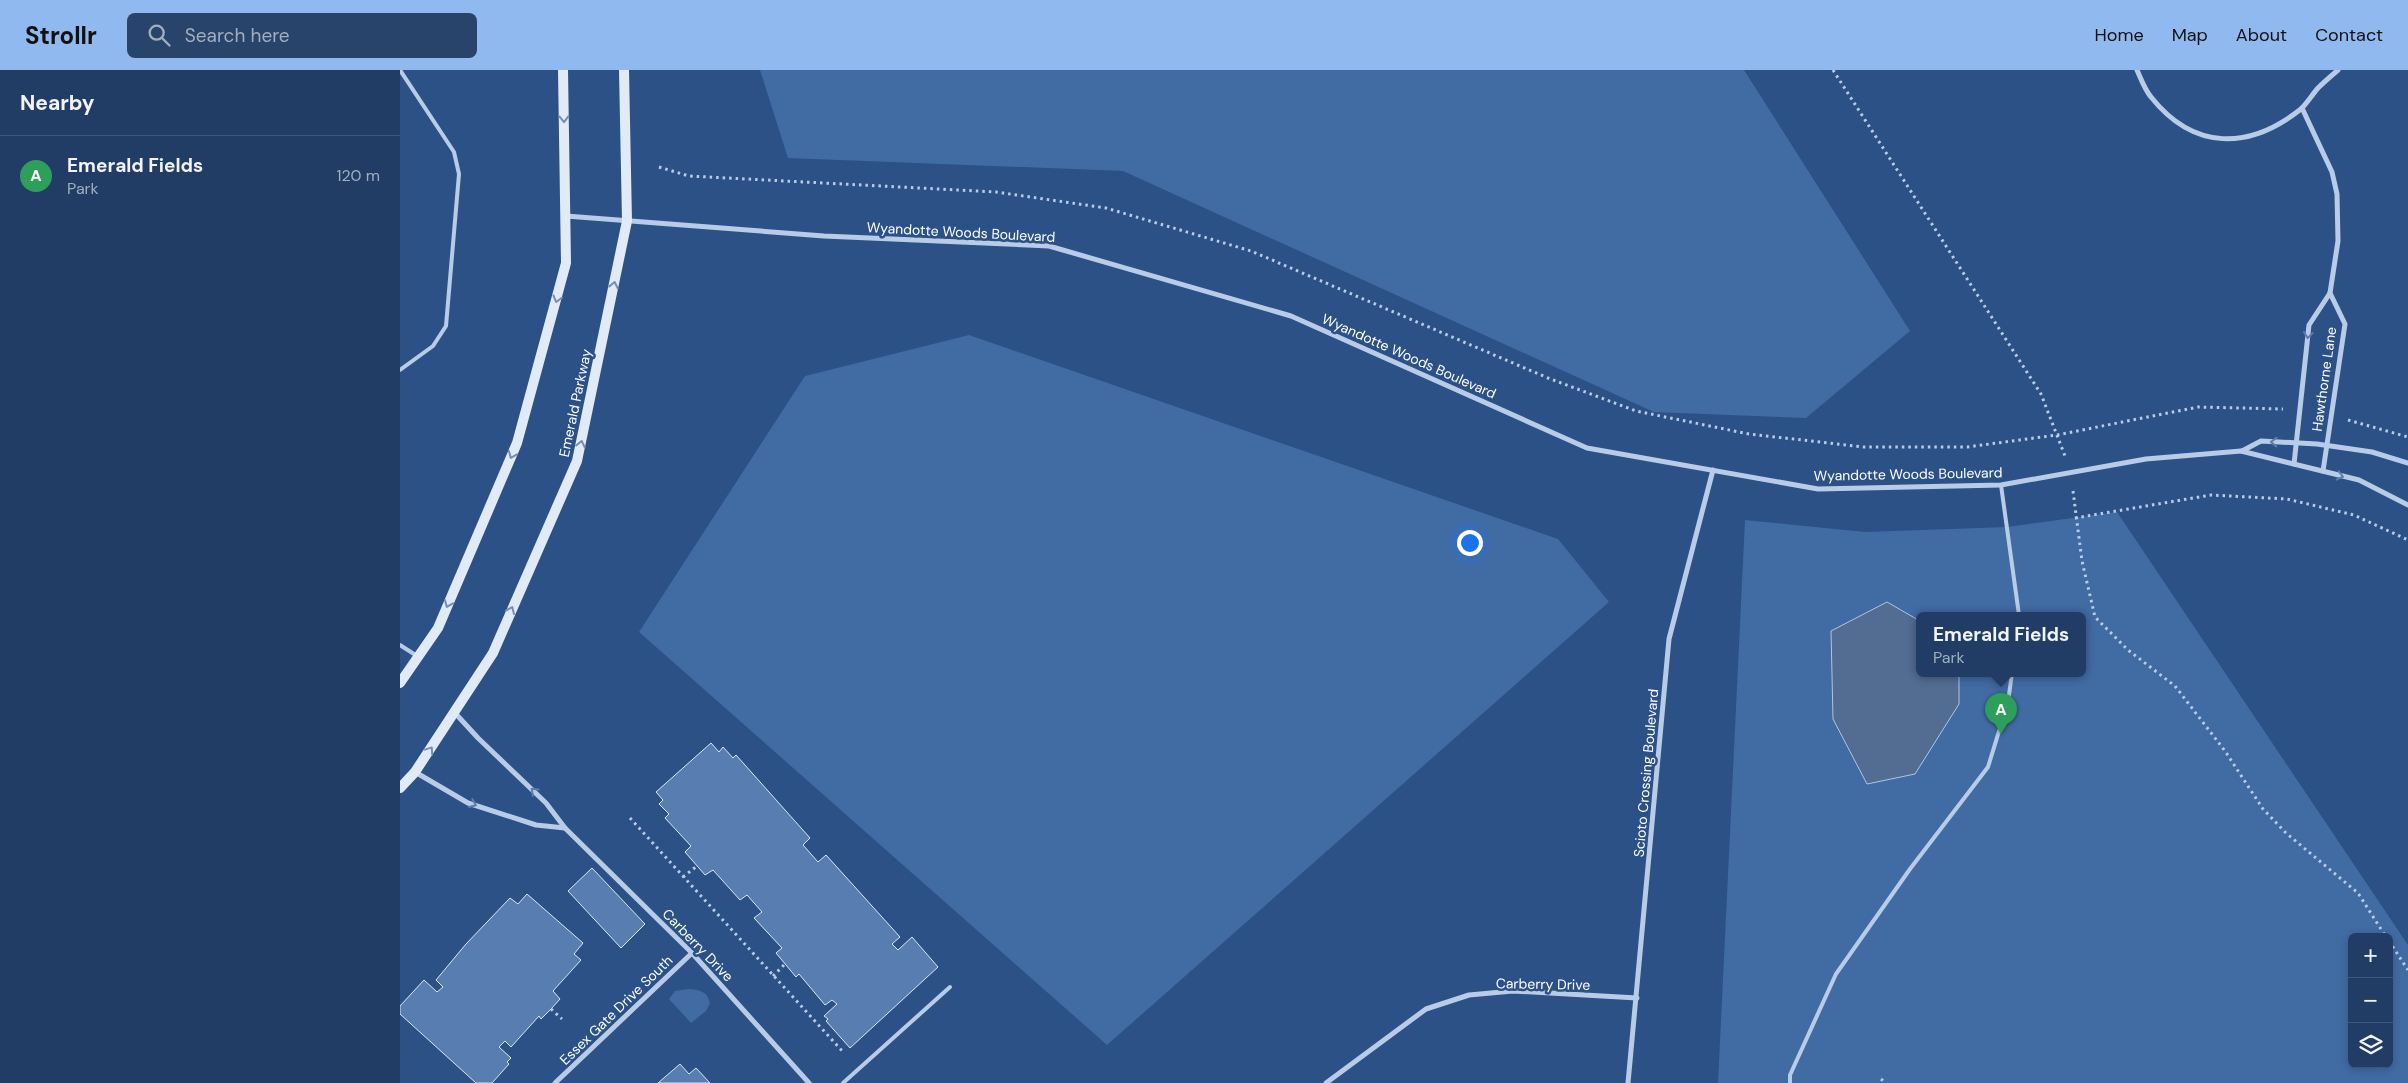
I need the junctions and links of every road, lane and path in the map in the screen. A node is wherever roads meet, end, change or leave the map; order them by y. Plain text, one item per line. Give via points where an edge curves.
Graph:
1 (400, 70) edge
2 (563, 70) edge
3 (624, 70) edge
4 (1833, 70) edge
5 (2137, 70) edge
6 (2338, 70) edge
7 (2302, 108) junction
8 (659, 167) dead end
9 (566, 216) junction
10 (627, 221) junction
11 (2330, 293) junction
12 (400, 370) edge
13 (2299, 412) junction
14 (2330, 417) junction
15 (2057, 435) junction
16 (2408, 437) edge
17 (2295, 443) junction
18 (2326, 445) junction
19 (2242, 451) junction
20 (2408, 463) edge
21 (2294, 464) junction
22 (1714, 470) junction
23 (2323, 471) junction
24 (2071, 472) junction
25 (2001, 485) junction
26 (2408, 505) edge
27 (2075, 518) junction
28 (2408, 540) edge
29 (2019, 612) edge
30 (400, 645) edge
31 (418, 657) junction
32 (2011, 677) edge
33 (400, 683) edge
34 (455, 713) junction
35 (415, 772) junction
36 (400, 788) edge
37 (630, 818) dead end
38 (565, 828) junction
39 (697, 866) dead end
40 (683, 877) junction
41 (2384, 933) edge
42 (2393, 947) edge
43 (692, 953) junction
44 (786, 964) dead end
45 (2408, 970) edge
46 (773, 976) junction
47 (950, 987) dead end
48 (1637, 998) junction
49 (551, 1008) dead end
50 (562, 1019) dead end
51 (844, 1053) dead end
52 (1881, 1079) dead end
53 (555, 1083) edge
54 (809, 1083) edge
55 (843, 1083) edge
56 (1326, 1083) edge
57 (1628, 1083) edge
58 (1790, 1083) edge
59 (1886, 1083) edge

1 - 12 lane via 454,152 459,174 446,326 433,346
2 -> 9 main road
3 - 10 main road, Emerald Parkway
4 - 15 path via 2041,394
5 - 7 street via 2150,96 2179,124 2203,137 2235,139 2266,132
6 - 7 street
7 - 11 street, Hawthorne Lane via 2332,172 2337,194 2338,241
8 - 15 path via 689,176 996,192 1106,208 1251,250 1548,378 1636,412 1749,434 1864,447 1967,447
9 - 10 street, Wyandotte Woods Boulevard
9 -> 31 main road via 566,264 517,443 438,628
10 - 22 street, Wyandotte Woods Boulevard via 824,236 1049,246 1290,316 1587,448
34 -> 10 main road, Emerald Parkway via 493,653 577,460
11 -> 13 street, Hawthorne Lane via 2309,325
11 - 14 street, Hawthorne Lane via 2345,324
13 - 15 path via 2272,408 2198,407
13 - 17 street, Hawthorne Lane
14 - 16 path
14 - 18 street, Hawthorne Lane
15 - 24 path
17 - 18 street, Wyandotte Woods Boulevard
17 -> 19 street, Wyandotte Woods Boulevard via 2261,441
17 - 21 street, Hawthorne Lane
18 - 20 street, Wyandotte Woods Boulevard via 2372,452
18 - 23 street, Hawthorne Lane
19 - 21 street, Wyandotte Woods Boulevard
19 - 24 street, Wyandotte Woods Boulevard via 2146,459
21 - 23 street, Wyandotte Woods Boulevard
22 - 25 street, Wyandotte Woods Boulevard via 1818,489
22 - 48 street, Scioto Crossing Boulevard via 1669,639
23 -> 26 street, Wyandotte Woods Boulevard via 2359,480
24 - 25 street, Wyandotte Woods Boulevard
24 - 27 path
25 - 29 lane
27 - 28 path via 2211,495 2287,499 2354,515
27 - 41 path via 2095,617 2128,650 2175,686 2225,751 2263,809 2286,833 2358,892
30 - 31 lane
31 - 33 main road
32 - 58 lane via 2008,702 1988,767 1836,974 1790,1075
35 -> 34 main road, Emerald Parkway
38 -> 34 street, Carberry Drive via 546,803
35 - 36 main road, Emerald Parkway
35 -> 38 street via 468,803 536,825
37 - 40 path
38 - 43 street, Carberry Drive
39 - 40 path
40 - 46 path
42 - 45 path
43 - 53 street, Essex Gate Drive South
43 - 54 street, Carberry Drive
44 - 46 path
46 - 51 path
47 - 55 lane
48 - 56 street, Carberry Drive via 1513,992 1469,995 1426,1009
48 - 57 street, Scioto Crossing Boulevard
49 - 50 path
52 - 59 path

